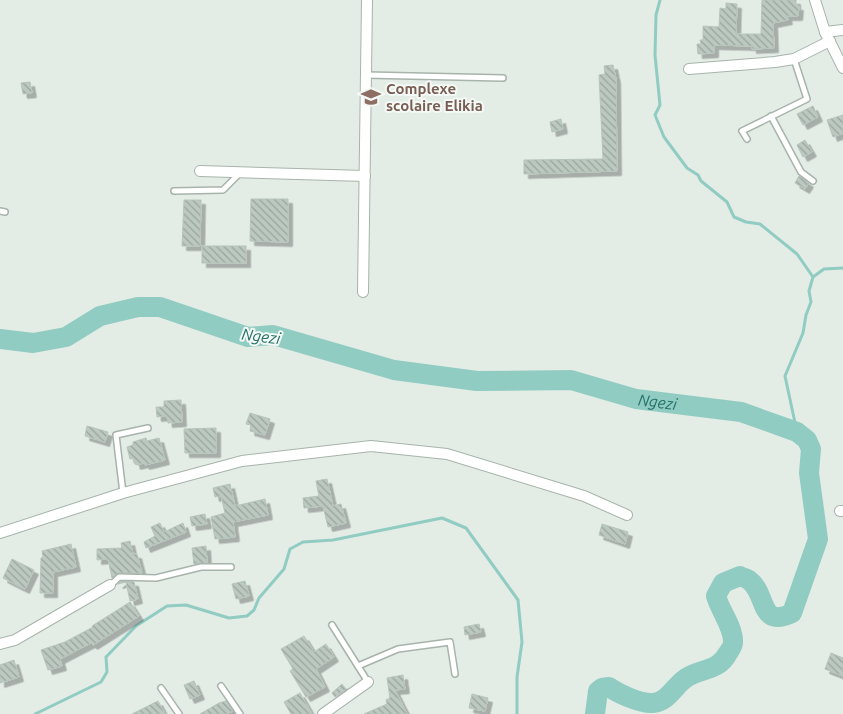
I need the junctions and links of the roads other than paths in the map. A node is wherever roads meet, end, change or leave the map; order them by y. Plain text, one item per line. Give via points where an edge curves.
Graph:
1 (367, 0) edge
2 (815, 0) edge
3 (843, 30) edge
4 (828, 36) junction
5 (794, 58) junction
6 (689, 68) dead end
7 (843, 68) edge
8 (366, 75) junction
9 (503, 78) dead end
10 (771, 116) junction
11 (747, 139) dead end
12 (200, 171) dead end
13 (241, 172) junction
14 (364, 176) junction
15 (813, 181) dead end
16 (174, 191) dead end
17 (363, 292) dead end
18 (148, 428) dead end
19 (123, 493) junction
20 (626, 515) dead end
21 (0, 533) edge
22 (231, 567) dead end
23 (110, 586) joint
24 (332, 625) dead end
25 (0, 644) edge
26 (358, 666) junction
27 (455, 674) dead end
28 (368, 682) joint
29 (221, 686) dead end
30 (161, 688) dead end
31 (179, 714) edge
32 (240, 714) edge
33 (324, 714) edge

1 - 8 street
2 - 4 street
3 - 4 street
4 - 5 street
4 - 7 street
5 - 6 street
5 - 10 lane via 807,99
8 - 9 lane
8 - 14 street
10 - 11 lane via 742,131
10 - 15 lane via 800,172
12 - 13 street
13 - 14 street
13 - 16 lane via 223,190
14 - 17 street
18 - 19 lane via 116,435
19 - 20 street via 242,461 371,446 447,454 584,496
19 - 21 street
22 - 23 lane via 201,567 156,578 119,577
23 - 25 street via 15,640
24 - 26 lane
26 - 27 lane via 398,649 450,642
26 - 28 lane
28 - 33 street
29 - 32 lane
30 - 31 lane

